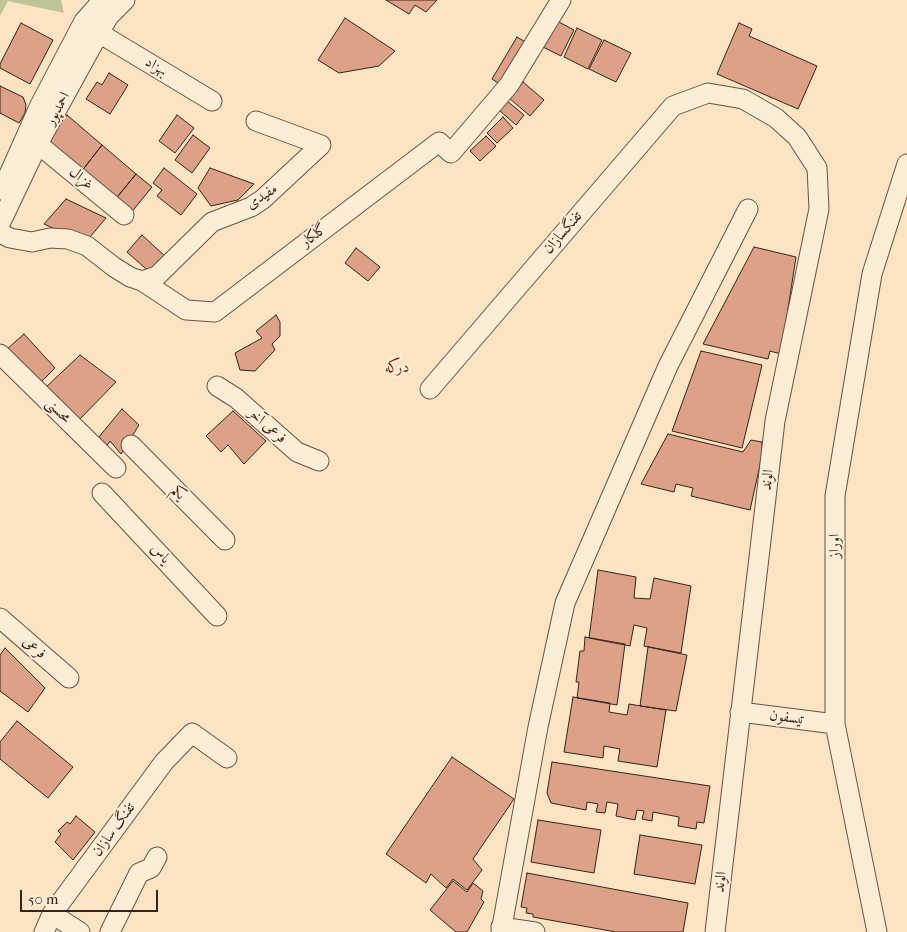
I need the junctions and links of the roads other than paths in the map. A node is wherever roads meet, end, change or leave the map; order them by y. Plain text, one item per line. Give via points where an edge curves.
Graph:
1 (103, 0) edge
2 (125, 0) edge
3 (561, 0) edge
4 (99, 33) junction
5 (708, 93) joint
6 (212, 101) dead end
7 (256, 122) dead end
8 (38, 144) junction
9 (905, 175) edge
10 (0, 196) edge
11 (748, 209) dead end
12 (124, 215) dead end
13 (0, 224) edge
14 (0, 233) edge
15 (142, 280) junction
16 (0, 354) edge
17 (217, 386) dead end
18 (430, 389) dead end
19 (131, 445) dead end
20 (319, 461) dead end
21 (116, 468) dead end
22 (102, 493) dead end
23 (226, 540) dead end
24 (217, 616) dead end
25 (0, 618) edge
26 (70, 678) dead end
27 (740, 712) junction
28 (835, 724) junction
29 (227, 758) dead end
30 (157, 857) dead end
31 (52, 914) junction
32 (501, 929) edge
33 (44, 932) edge
34 (80, 932) edge
35 (110, 932) edge
36 (535, 932) edge
37 (716, 932) edge
38 (877, 932) edge

1 - 10 street, احمدپور via 84,21 40,105
2 - 4 street, احمدپور via 109,16
3 - 15 street, گلکار via 509,85 451,153 439,142 214,312 186,310
4 - 6 street, بهزاد
4 - 8 street, احمدپور
5 - 18 street, تفنگسازان via 673,106
5 - 27 street, الوند via 743,99 776,118 797,137 817,168 819,209 775,421
7 - 15 street, مفیدی via 321,145 263,199 212,222 157,276
8 - 12 street, غزال
8 - 13 street, احمدپور
9 - 28 street, اوراز via 872,274 835,496
11 - 32 street via 668,366 564,603
14 - 15 street, گلکار via 32,242 68,239 87,246 130,277
16 - 21 street, محسنی
17 - 20 street, فرعی آخر via 236,398 297,452
19 - 23 street, یکم
22 - 24 street, یاس
25 - 26 street, فرعی
27 - 28 street, تیسفون
27 - 37 street, الوند
28 - 38 street, اوراز
29 - 31 street, تفنگ سازان via 192,733 164,762
30 - 35 street via 152,868 139,873
31 - 33 street, تفنگ سازان
31 - 34 street
32 - 36 street

